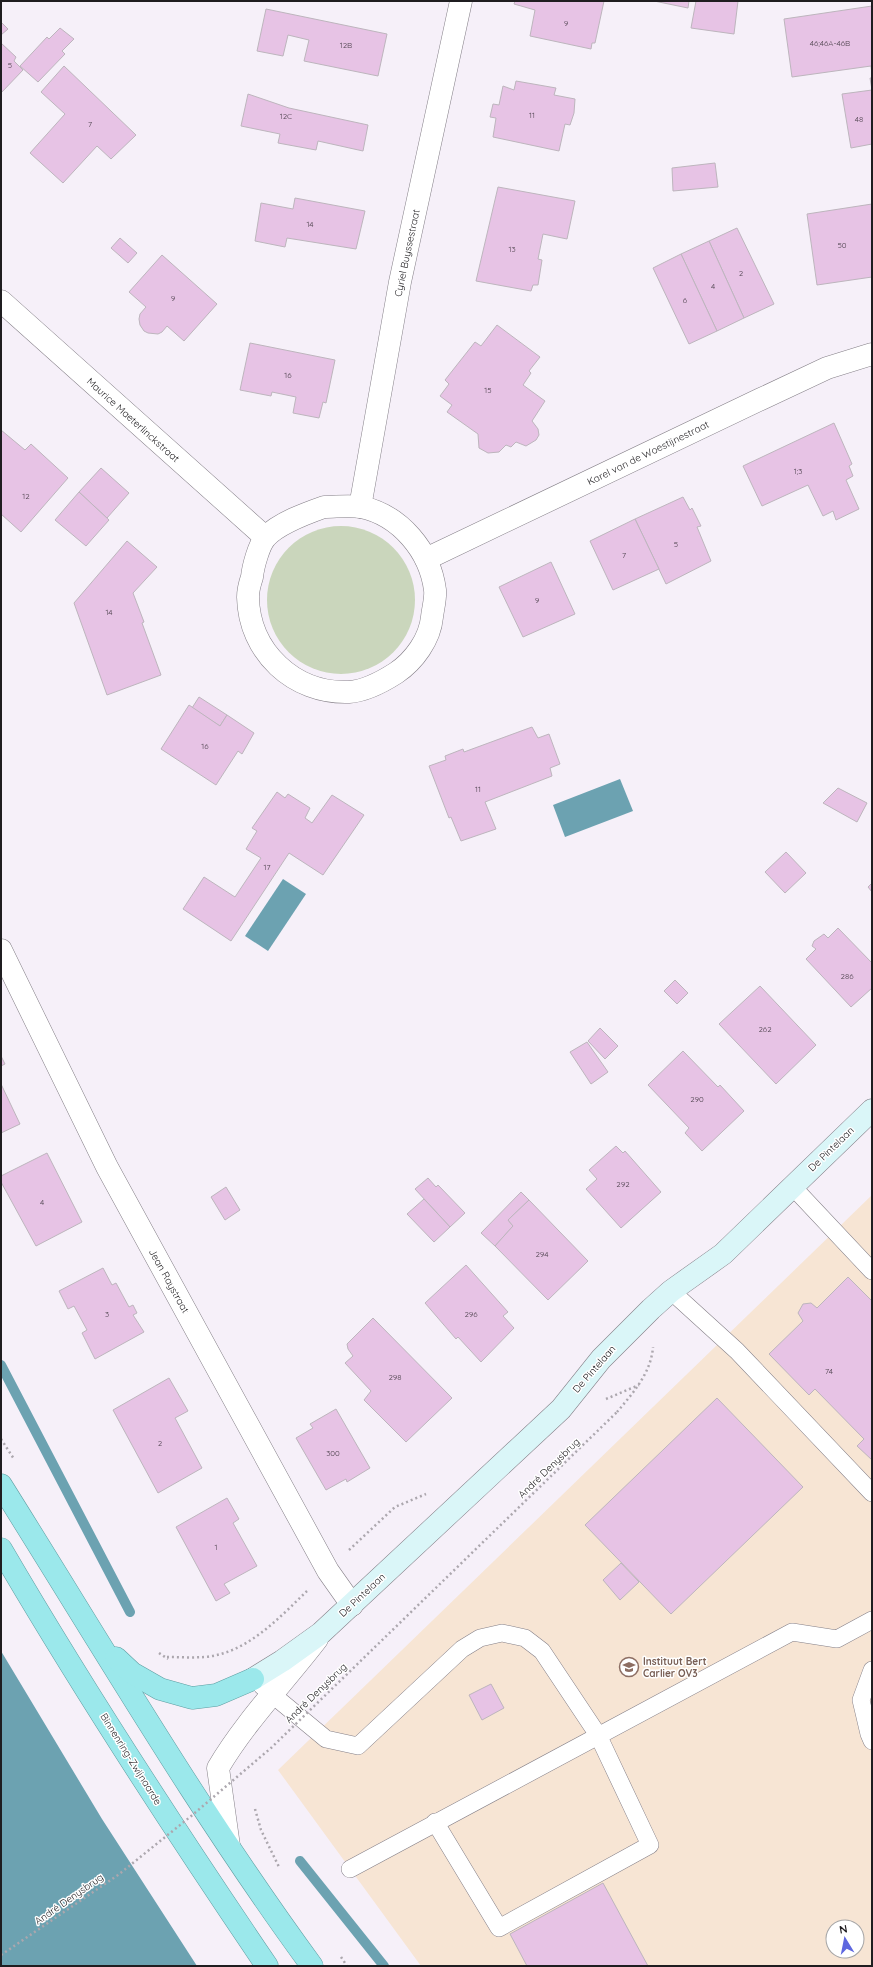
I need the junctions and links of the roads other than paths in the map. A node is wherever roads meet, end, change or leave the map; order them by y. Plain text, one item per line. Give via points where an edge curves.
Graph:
1 (462, 1) edge
2 (1, 301) edge
3 (872, 354) edge
4 (360, 507) junction
5 (265, 537) junction
6 (426, 559) junction
7 (1, 950) edge
8 (872, 1110) edge
9 (793, 1187) junction
10 (872, 1271) edge
11 (671, 1291) junction
12 (1, 1485) edge
13 (872, 1493) edge
14 (1, 1548) edge
15 (352, 1605) junction
16 (872, 1620) edge
17 (321, 1633) junction
18 (100, 1642) junction
19 (872, 1670) edge
20 (253, 1679) junction
21 (273, 1694) junction
22 (598, 1735) junction
23 (872, 1741) edge
24 (435, 1822) junction
25 (229, 1846) junction
26 (350, 1869) dead end
27 (267, 1966) edge
28 (312, 1966) edge

1 - 4 street, Cyriel Buyssestraat via 400,282
2 - 5 street, Maurice Maeterlinckstraat
3 - 6 street, Karel van de Woestijnestraat via 827,368
4 - 5 street via 324,507 292,519
4 - 6 street via 383,515 412,537
5 - 6 street via 254,566 248,597 252,627 263,649 282,671 320,689 349,692 380,684 406,666 425,641 432,624 435,590
7 - 15 street, Jean Raystraat via 107,1167 328,1571
8 - 9 main road, De Pintelaan
9 - 10 lane
9 - 11 main road, De Pintelaan via 723,1254
11 - 13 lane via 737,1351
11 - 15 main road, De Pintelaan via 601,1359 561,1409
12 - 18 highway
14 - 27 highway, Binnenring-Zwijnaarde via 44,1622 184,1843
15 - 17 main road, De Pintelaan
16 - 22 lane via 837,1639 792,1632
17 - 20 main road, De Pintelaan
17 - 21 street, De Pintelaan
18 - 20 highway via 132,1673 160,1689 192,1698 216,1695
18 - 25 highway
19 - 23 lane via 861,1700 868,1734
20 - 21 lane
21 - 22 lane via 326,1739 358,1746 462,1649 480,1638 502,1633 525,1638 542,1651
21 - 25 street, De Pintelaan via 239,1734 218,1768
22 - 24 lane
22 - 24 lane via 650,1845 499,1928
24 - 26 lane
25 - 28 highway via 272,1912

